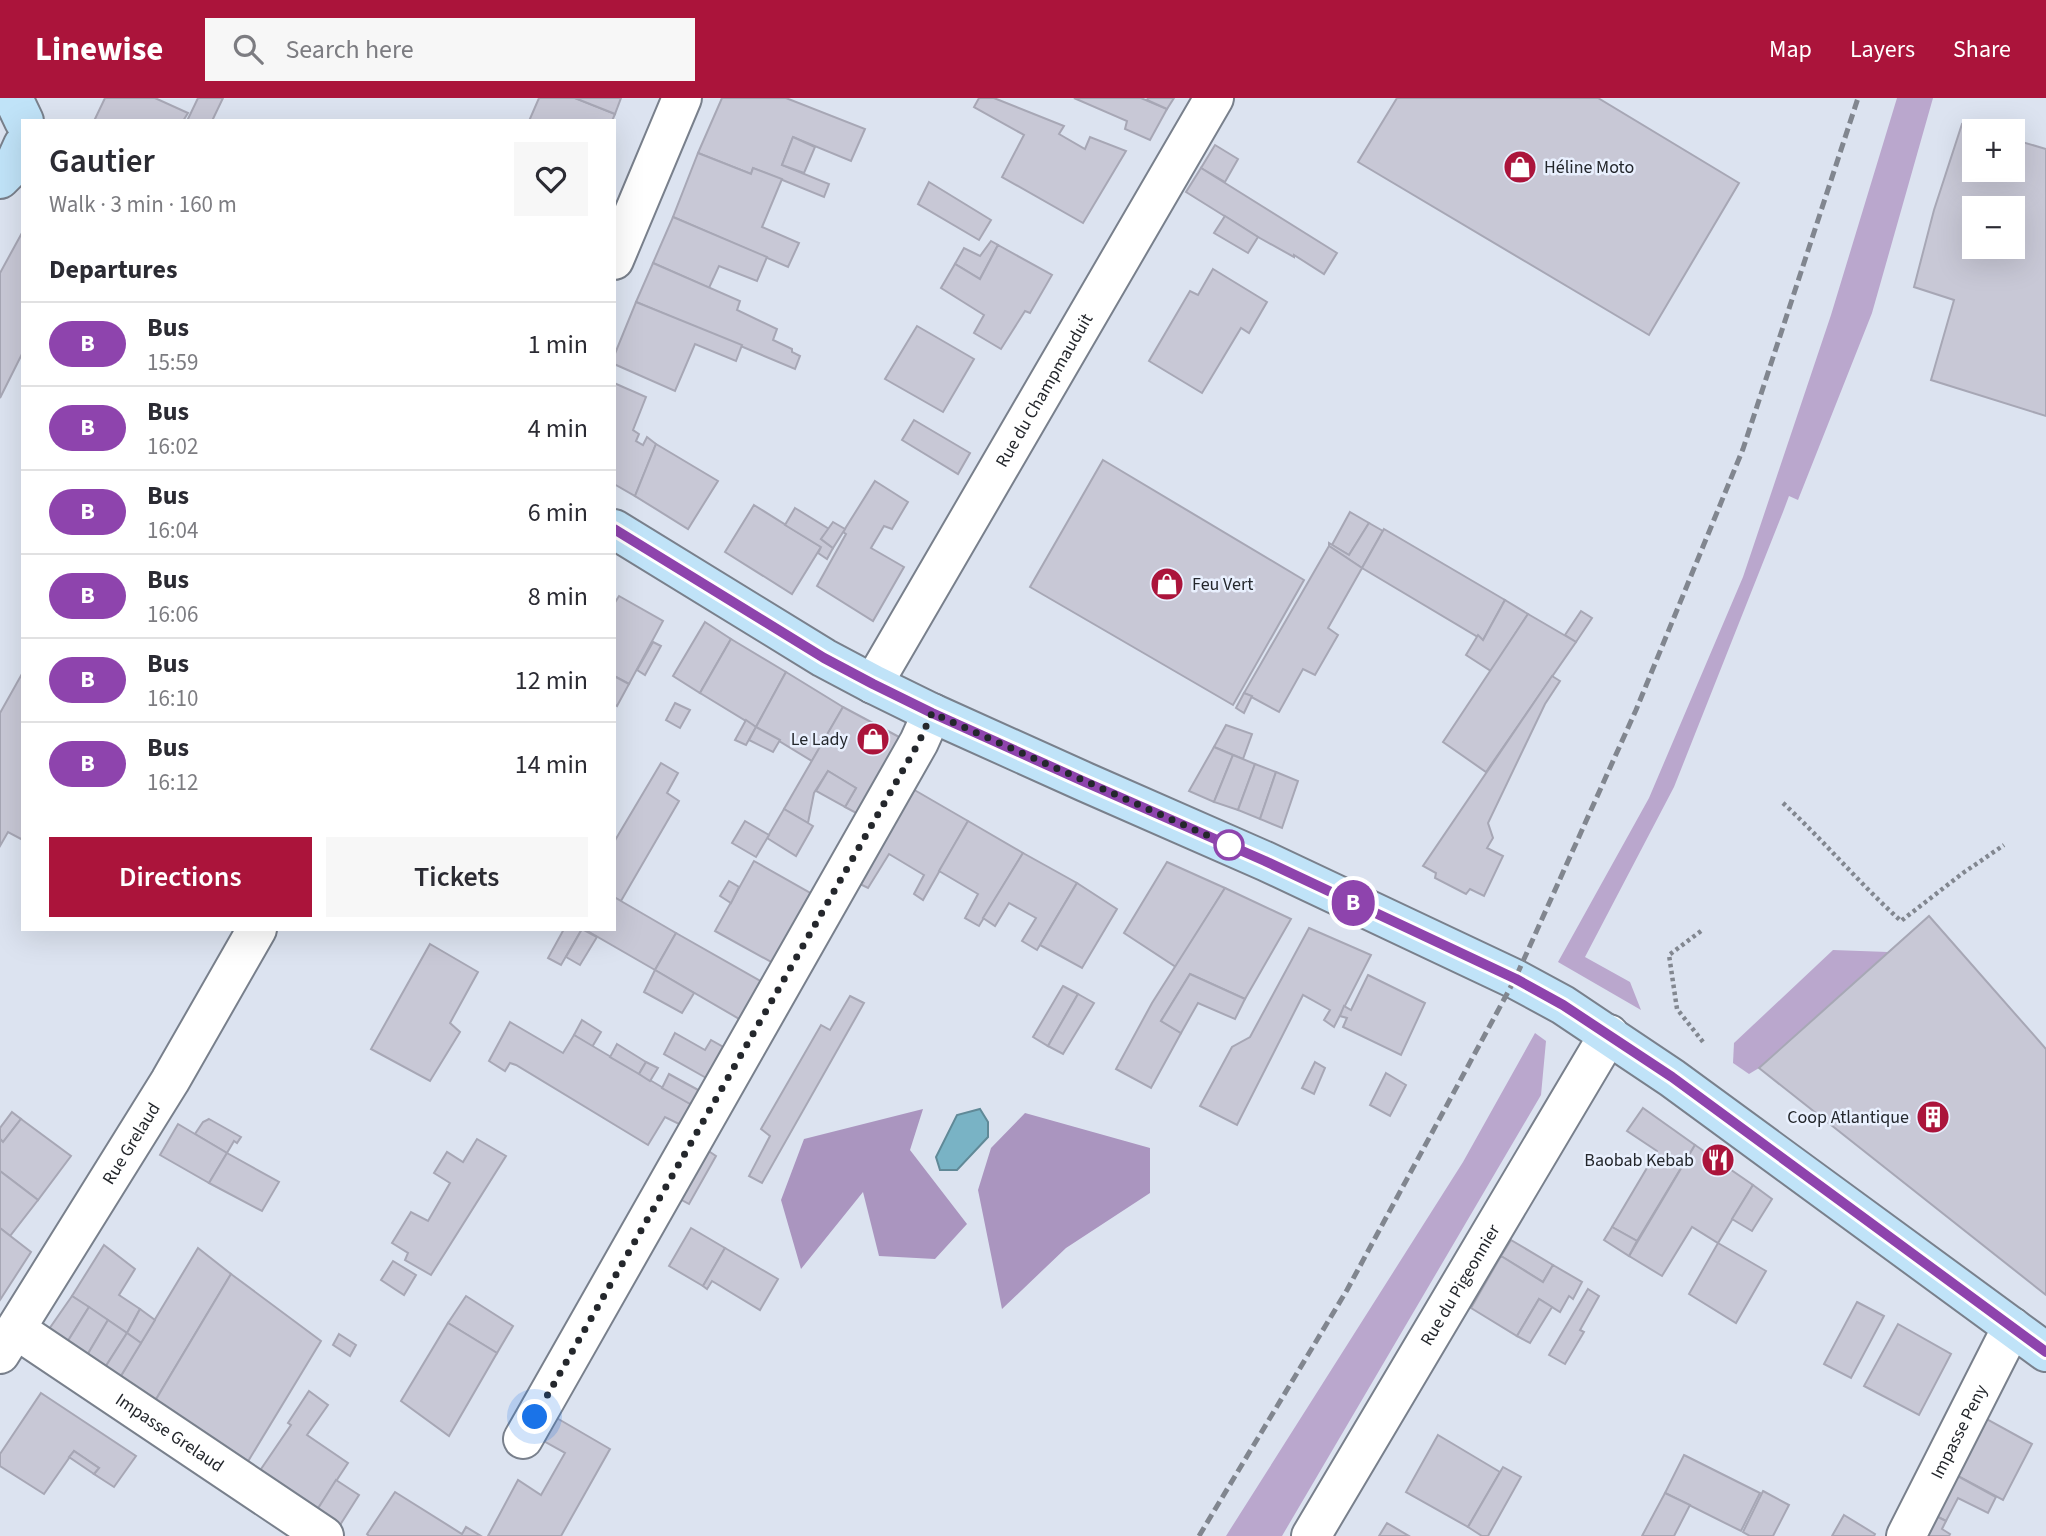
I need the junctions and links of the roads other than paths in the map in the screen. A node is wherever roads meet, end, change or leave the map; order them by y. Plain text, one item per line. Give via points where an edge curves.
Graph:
1 (13, 98) edge
2 (682, 98) edge
3 (1214, 98) edge
4 (23, 119) edge
5 (616, 255) edge
6 (616, 530) edge
7 (873, 684) junction
8 (932, 713) junction
9 (256, 931) edge
10 (1609, 1034) junction
11 (2012, 1327) junction
12 (8, 1342) edge
13 (2046, 1352) edge
14 (523, 1439) dead end
15 (324, 1536) edge
16 (1311, 1536) edge
17 (1906, 1536) edge

1 - 4 street
2 - 5 street
3 - 7 street, Rue du Champmauduit
6 - 7 street
7 - 8 street
8 - 10 street via 1516,979
8 - 14 street
9 - 12 street, Rue Grelaud via 170,1081
10 - 11 street
10 - 16 street, Rue du Pigeonnier
11 - 13 street
11 - 17 street, Impasse Peny
12 - 15 street, Impasse Grelaud

